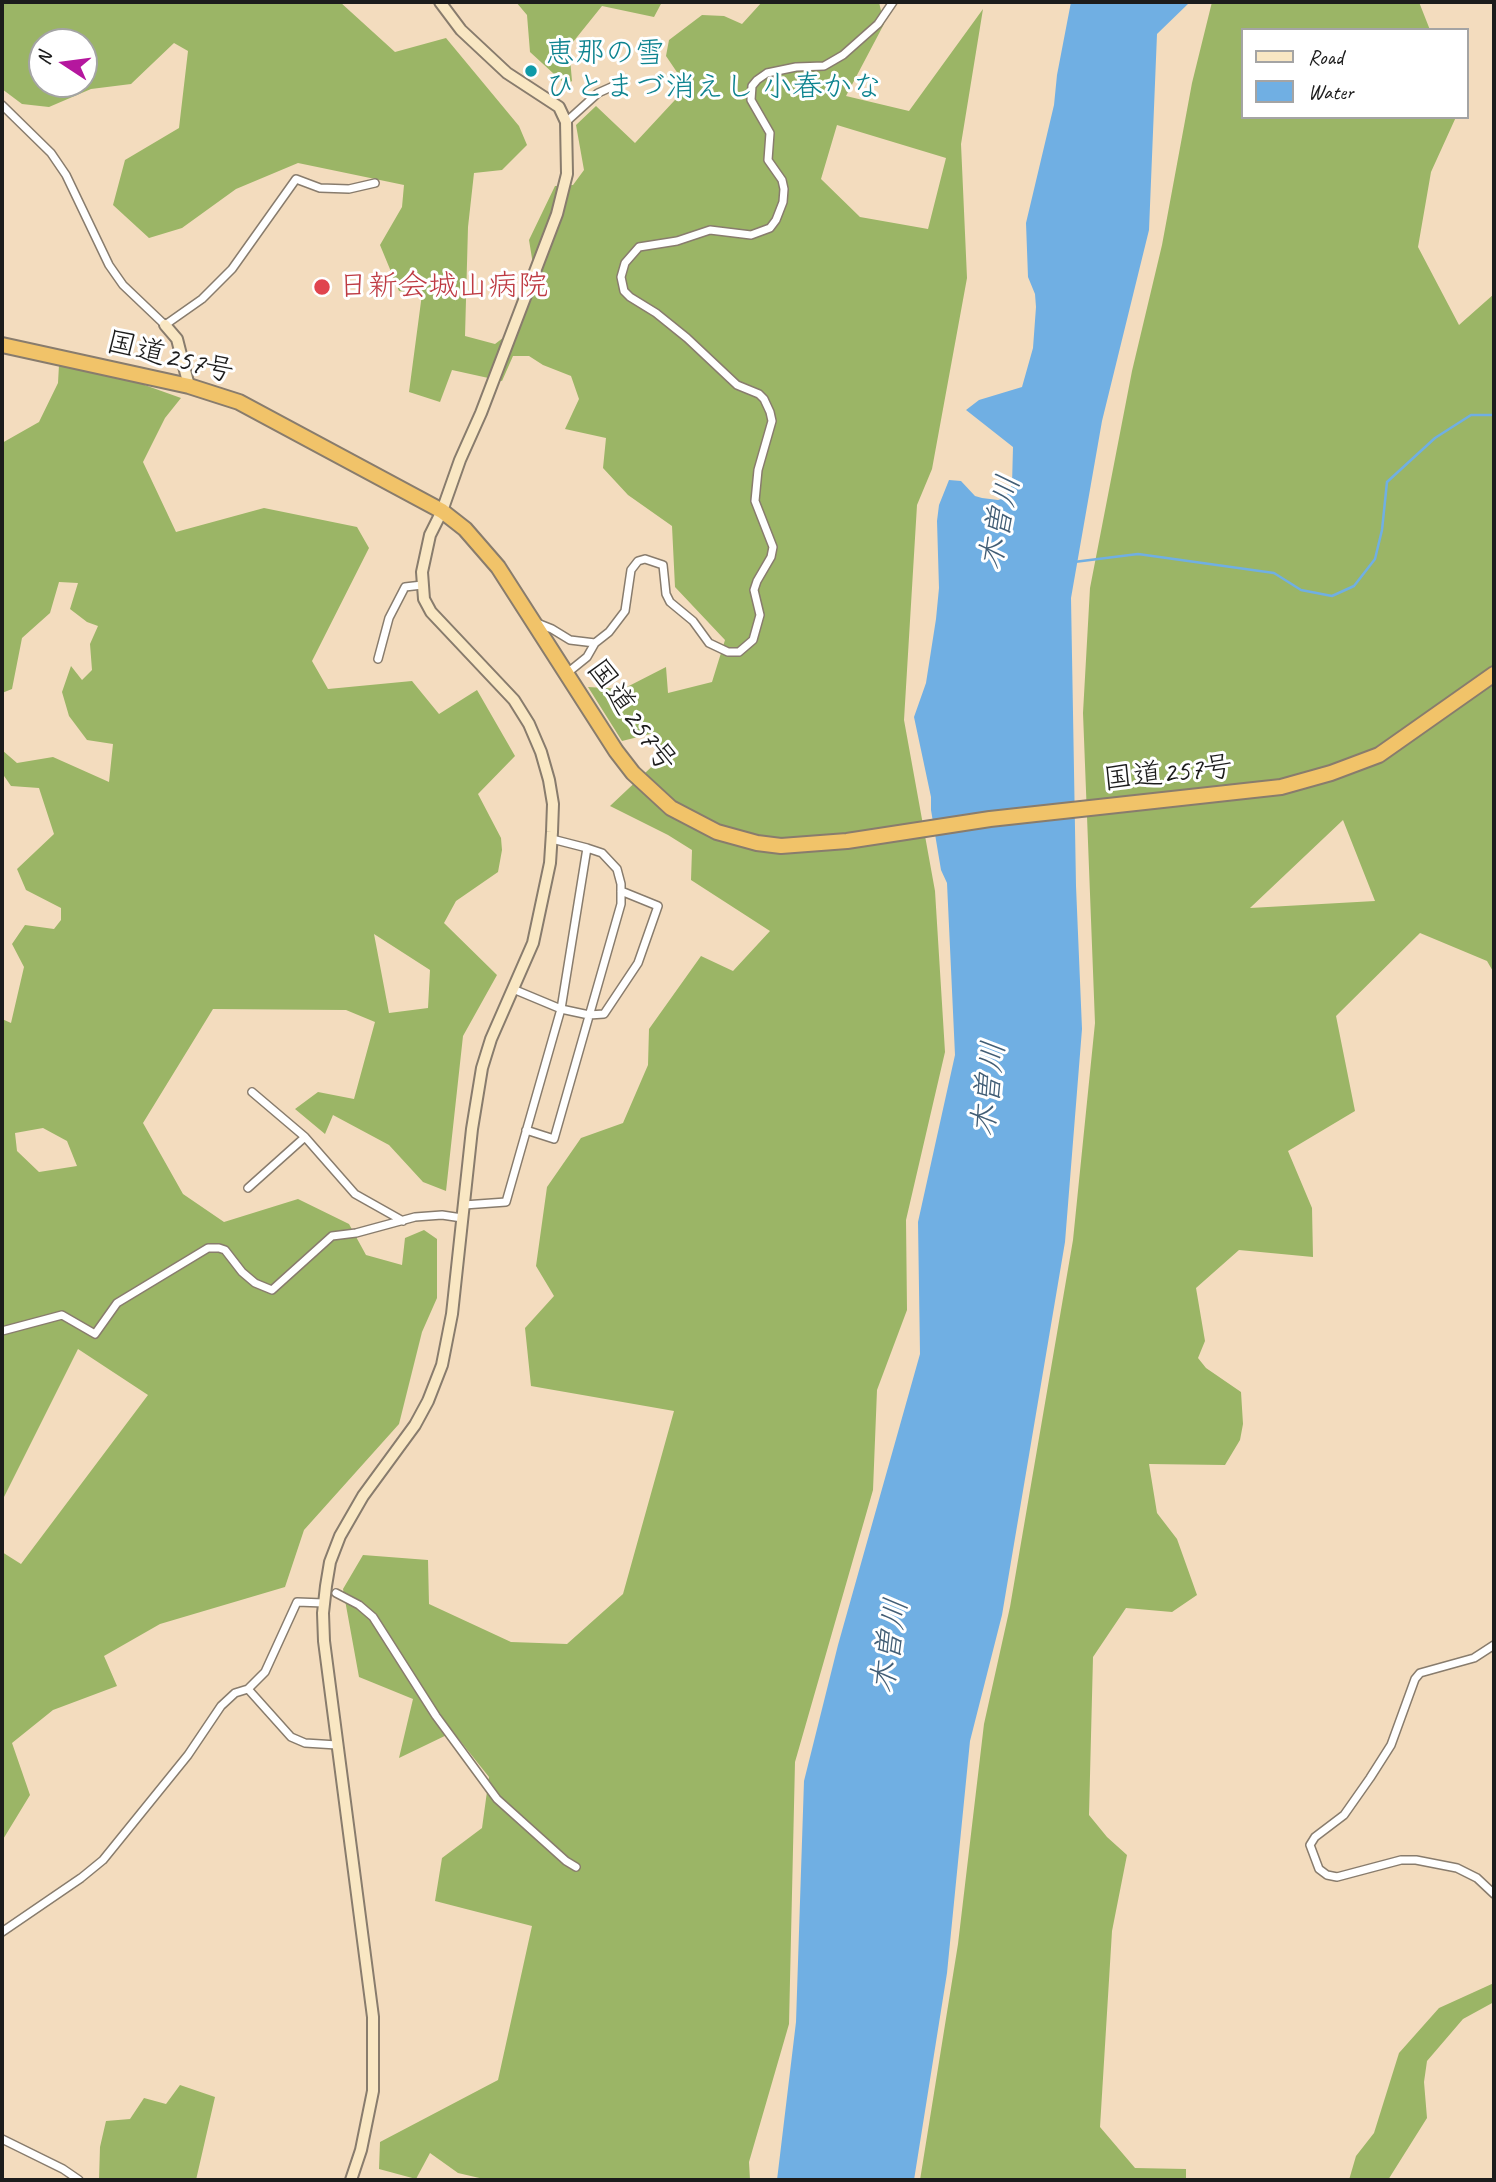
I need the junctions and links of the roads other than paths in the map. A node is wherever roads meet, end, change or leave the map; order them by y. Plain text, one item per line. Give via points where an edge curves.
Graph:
1 (440, 2) edge
2 (893, 2) edge
3 (616, 85) dead end
4 (2, 105) edge
5 (566, 122) junction
6 (374, 183) dead end
7 (165, 325) junction
8 (2, 345) edge
9 (189, 386) junction
10 (442, 511) junction
11 (422, 585) junction
12 (533, 622) junction
13 (596, 643) junction
14 (378, 660) dead end
15 (566, 674) junction
16 (1494, 674) edge
17 (552, 839) junction
18 (587, 848) junction
19 (621, 891) junction
20 (513, 989) junction
21 (561, 1009) junction
22 (589, 1015) junction
23 (251, 1092) dead end
24 (526, 1130) junction
25 (305, 1137) junction
26 (248, 1188) dead end
27 (464, 1205) junction
28 (462, 1218) junction
29 (403, 1221) junction
30 (2, 1331) edge
31 (336, 1593) dead end
32 (324, 1603) junction
33 (1494, 1645) edge
34 (248, 1689) junction
35 (337, 1745) junction
36 (576, 1867) dead end
37 (1494, 1895) edge
38 (2, 1932) edge
39 (2, 2139) edge
40 (79, 2180) edge
41 (351, 2180) edge

1 - 5 street via 461,30 507,73 559,107
2 - 13 street via 878,24 843,55 824,66 767,74 752,86 751,100 770,133 768,160 784,189 770,228 751,235 710,230 639,247 625,263 621,277 630,297 687,338 737,385 759,394 770,412 755,501 773,547 754,590 760,615 753,640 739,652 709,643 670,601 663,565 645,559 631,570 625,611
3 - 5 street via 598,93
4 - 7 street via 51,153 109,265
5 - 10 street via 567,174 557,214
6 - 7 street via 339,189 296,179 232,269 202,299
7 - 9 street via 177,339
8 - 9 highway, 国道257号
9 - 10 highway, 国道257号 via 239,402
10 - 11 street via 424,555
10 - 12 highway, 国道257号 via 486,552
11 - 14 street via 405,587 389,618
11 - 17 street via 424,599 440,625 514,700 529,724 550,780
12 - 13 street via 570,640
12 - 15 highway, 国道257号
13 - 15 street
15 - 16 highway, 国道257号 via 633,773 671,808 725,834 781,846 1281,787 1379,755
17 - 18 street
17 - 20 street via 539,923
18 - 19 street via 602,853 617,869
18 - 21 street
19 - 22 street
19 - 22 street via 658,906 638,963 604,1014
20 - 21 street
20 - 27 street via 482,1068
21 - 22 street
21 - 24 street
22 - 24 street via 554,1139
23 - 25 street
24 - 27 street via 506,1202
25 - 26 street
25 - 29 street via 355,1194
27 - 28 street
28 - 29 street via 442,1214
28 - 32 street via 448,1338 436,1384 415,1425 340,1536 330,1562
29 - 30 street via 332,1236 272,1290 242,1272 225,1250 208,1248 117,1303 94,1334 62,1315
31 - 36 street via 373,1617 436,1716 497,1799
32 - 34 street via 297,1602 265,1672
32 - 35 street
33 - 37 street via 1474,1658 1420,1673 1391,1745 1370,1778 1344,1815 1310,1845 1319,1869 1327,1875 1337,1877 1416,1860 1457,1868 1477,1878
34 - 35 street via 291,1737 305,1743
34 - 38 street via 235,1693 221,1706 103,1860
35 - 41 street via 373,2017 373,2091
39 - 40 street

